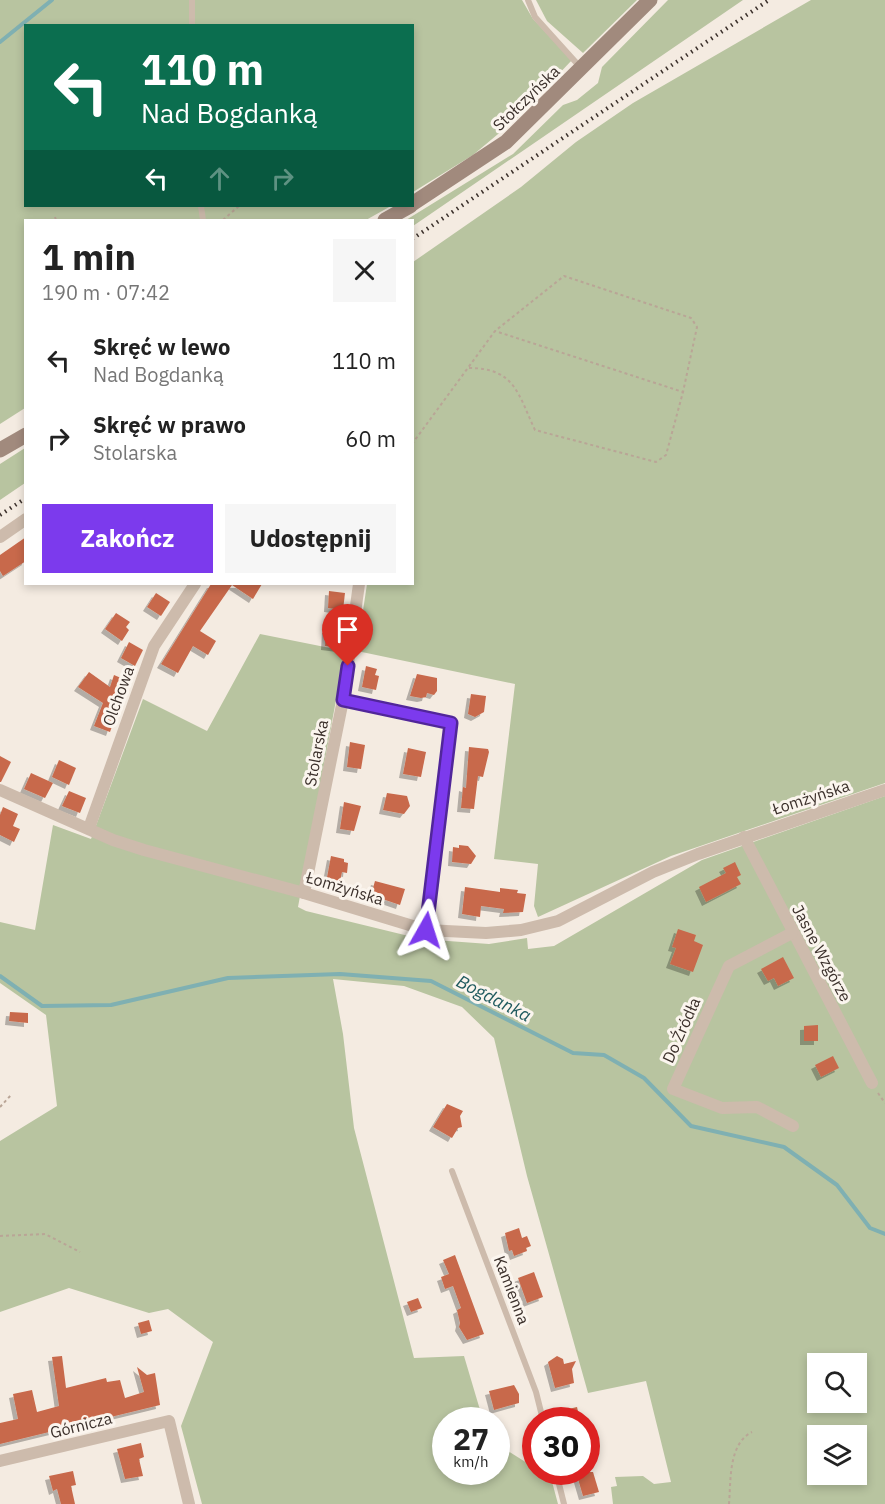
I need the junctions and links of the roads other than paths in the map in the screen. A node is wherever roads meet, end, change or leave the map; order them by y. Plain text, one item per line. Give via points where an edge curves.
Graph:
1 (192, 0) edge
2 (528, 0) edge
3 (650, 0) edge
4 (192, 24) edge
5 (581, 69) junction
6 (414, 203) edge
7 (408, 207) edge
8 (388, 219) edge
9 (24, 436) edge
10 (0, 450) edge
11 (24, 520) edge
12 (0, 537) edge
13 (194, 585) edge
14 (358, 585) edge
15 (343, 700) junction
16 (0, 790) edge
17 (885, 790) edge
18 (89, 828) junction
19 (744, 837) junction
20 (304, 892) junction
21 (426, 930) junction
22 (792, 933) junction
23 (872, 1083) dead end
24 (793, 1126) dead end
25 (452, 1171) dead end
26 (540, 1407) edge
27 (0, 1461) edge
28 (559, 1485) edge
29 (189, 1504) edge
30 (564, 1504) edge

1 - 4 lane
2 - 5 lane via 535,17
3 - 5 street, Stołczyńska
5 - 6 street, Stołczyńska via 503,146
7 - 8 street, Stołczyńska
9 - 10 street
11 - 12 street
13 - 18 street, Olchowa via 154,646
14 - 15 street, Stolarska
15 - 20 street, Stolarska
15 - 21 street via 451,723
16 - 18 street, Łomżyńska
17 - 19 street, Łomżyńska
18 - 20 street, Łomżyńska via 144,850
19 - 21 street, Łomżyńska via 653,872 541,927 486,933
19 - 22 street, Jasne Wzgórze
20 - 21 street, Łomżyńska
22 - 23 street, Jasne Wzgórze
22 - 24 street, Do Źródła via 729,966 673,1089 722,1108 758,1107
25 - 26 lane, Kamienna
27 - 29 street, Górnicza via 169,1420
28 - 30 lane

